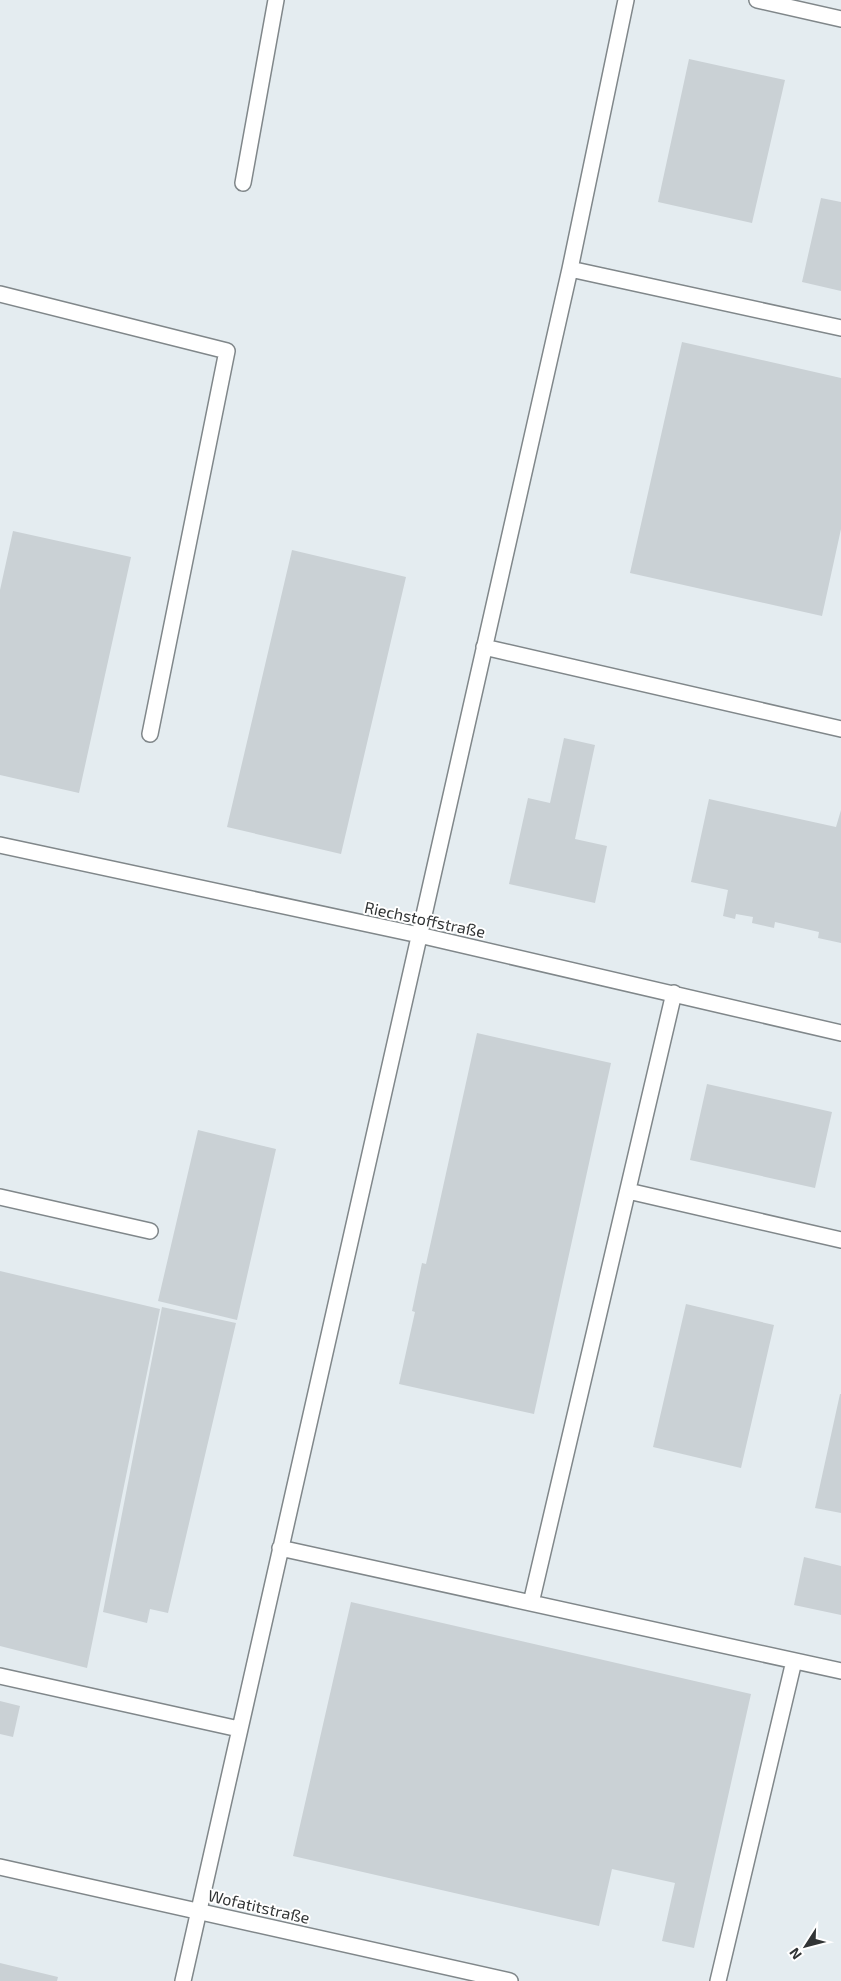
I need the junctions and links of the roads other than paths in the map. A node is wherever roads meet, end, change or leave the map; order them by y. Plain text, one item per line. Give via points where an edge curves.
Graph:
1 (276, 0) edge
2 (626, 0) edge
3 (757, 0) edge
4 (841, 19) edge
5 (243, 183) dead end
6 (570, 269) junction
7 (0, 294) edge
8 (841, 328) edge
9 (484, 647) junction
10 (841, 729) edge
11 (150, 734) dead end
12 (0, 845) edge
13 (419, 935) junction
14 (674, 993) junction
15 (841, 1033) edge
16 (628, 1191) junction
17 (0, 1197) edge
18 (150, 1230) dead end
19 (841, 1240) edge
20 (280, 1548) junction
21 (531, 1604) junction
22 (794, 1661) junction
23 (841, 1671) edge
24 (0, 1676) edge
25 (239, 1729) junction
26 (0, 1867) edge
27 (198, 1910) junction
28 (182, 1981) edge
29 (510, 1981) edge
30 (718, 1981) edge

1 - 5 lane
2 - 6 lane
3 - 4 lane
6 - 8 lane
6 - 9 lane
7 - 11 lane via 228,351
9 - 10 lane
9 - 13 lane
12 - 13 lane, Riechstoffstraße
13 - 14 lane, Riechstoffstraße
13 - 20 lane
14 - 15 lane, Riechstoffstraße
14 - 16 lane
16 - 19 lane
16 - 21 lane
17 - 18 lane
20 - 21 lane
20 - 25 lane
21 - 22 lane
22 - 23 lane
22 - 30 lane
24 - 25 lane
25 - 27 lane
26 - 27 lane, Wofatitstraße
27 - 28 lane
27 - 29 lane, Wofatitstraße

